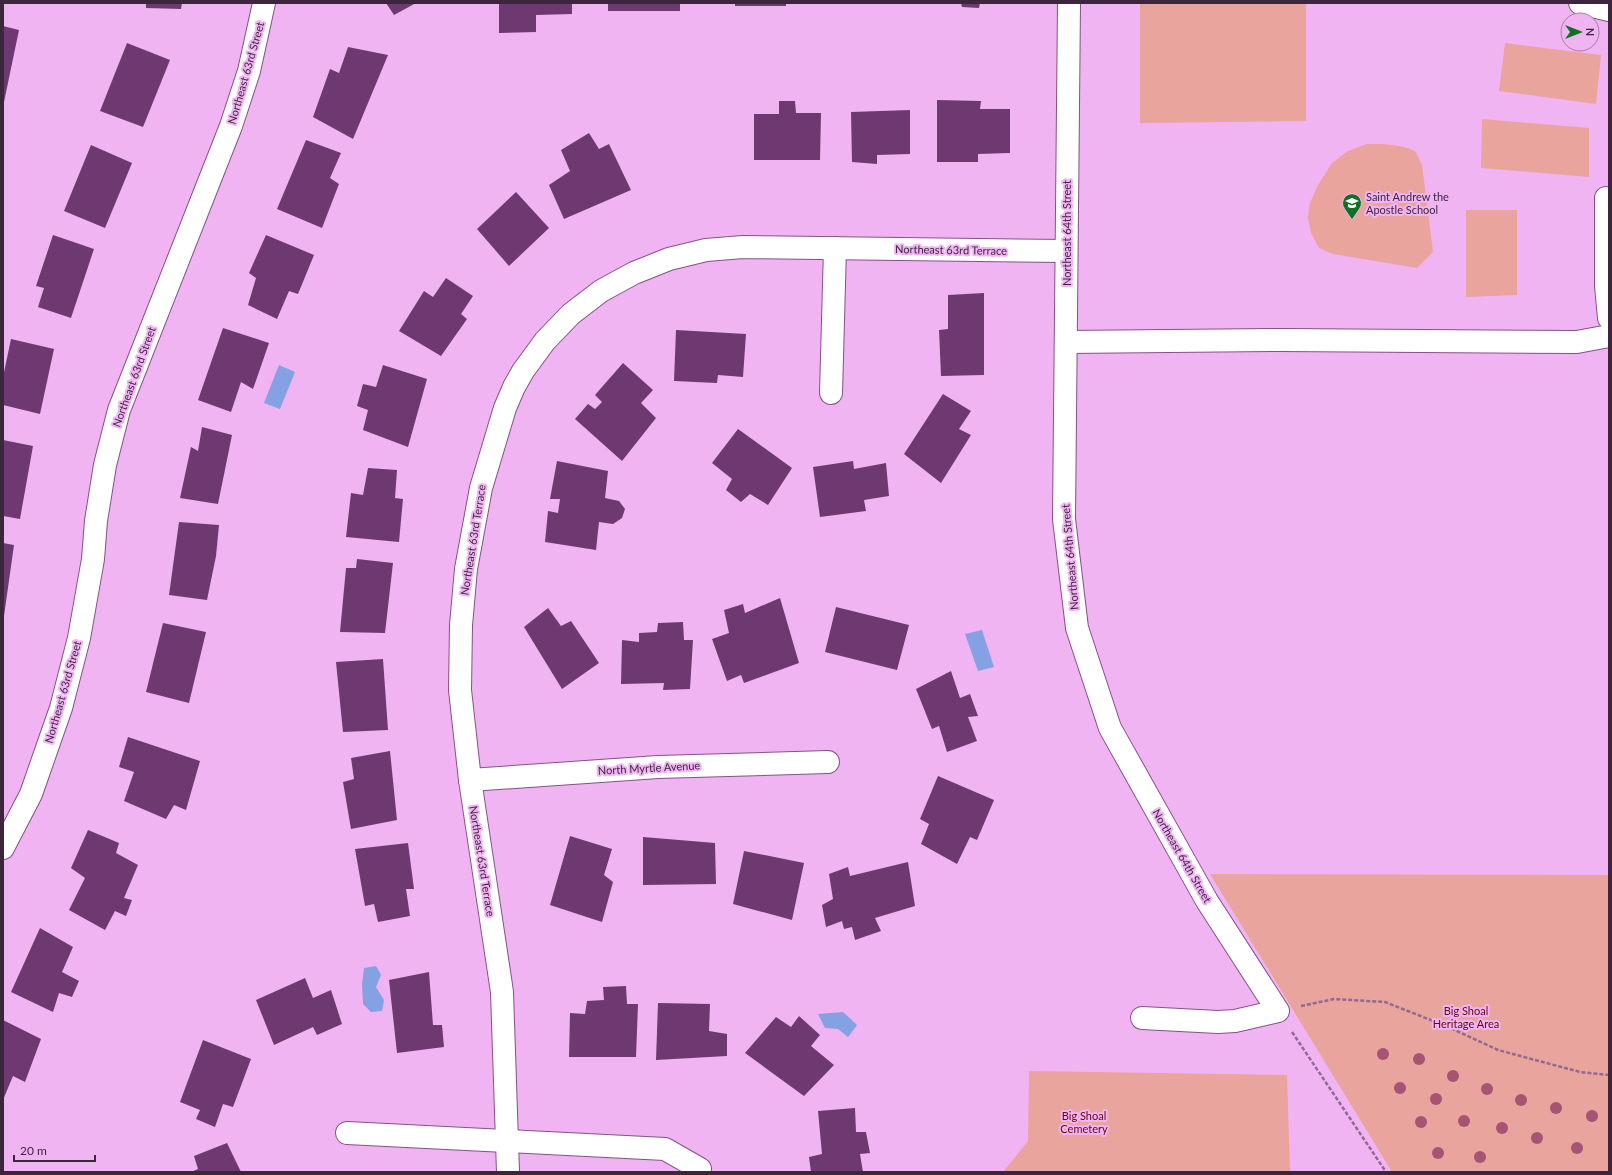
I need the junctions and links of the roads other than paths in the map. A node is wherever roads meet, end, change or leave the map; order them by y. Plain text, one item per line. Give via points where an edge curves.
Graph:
1 (264, 3) edge
2 (1069, 3) edge
3 (1580, 3) edge
4 (1609, 10) edge
5 (1606, 198) dead end
6 (835, 248) junction
7 (1066, 251) junction
8 (1609, 318) edge
9 (1609, 336) edge
10 (1066, 342) junction
11 (831, 392) dead end
12 (828, 762) dead end
13 (470, 780) junction
14 (3, 848) edge
15 (1142, 1018) dead end
16 (347, 1133) dead end
17 (507, 1140) junction
18 (700, 1169) dead end
19 (508, 1172) edge

1 - 14 street, Northeast 63rd Street via 249,71 231,126 120,410 105,465 93,559 79,638 61,708 31,794
2 - 7 street, Northeast 64th Street
3 - 4 street
5 - 8 street via 1606,286
6 - 7 street, Northeast 63rd Terrace
6 - 11 street
6 - 13 street, Northeast 63rd Terrace via 743,247 706,250 634,273 601,291 571,314 545,341 523,371 504,408 481,488 466,569 461,625 460,690
7 - 10 street, Northeast 64th Street
9 - 10 street via 1578,342
10 - 15 street, Northeast 64th Street via 1064,519 1077,628 1110,728 1207,901 1278,1011 1230,1022
12 - 13 street, North Myrtle Avenue via 658,767
13 - 17 street, Northeast 63rd Terrace via 502,992
16 - 17 street
17 - 18 street via 664,1149
17 - 19 street, Northeast 63rd Terrace

